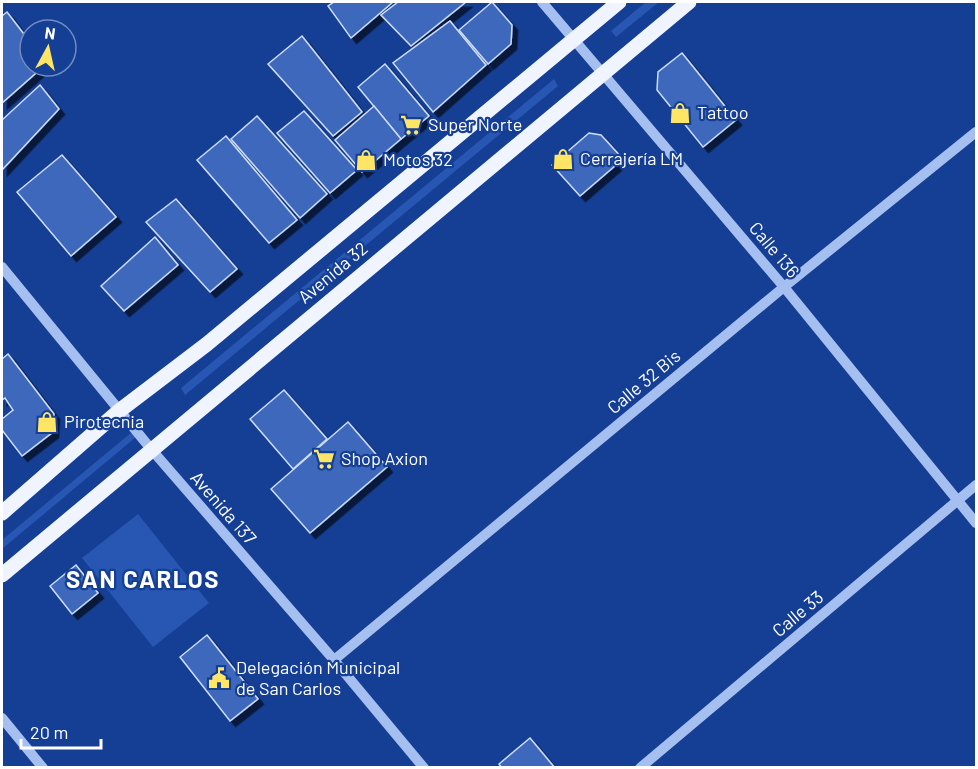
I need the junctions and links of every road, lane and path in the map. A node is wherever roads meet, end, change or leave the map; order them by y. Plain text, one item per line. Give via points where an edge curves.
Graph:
1 (542, 2) edge
2 (619, 2) edge
3 (690, 2) edge
4 (573, 39) junction
5 (603, 74) junction
6 (976, 132) edge
7 (2, 267) edge
8 (784, 287) junction
9 (119, 411) junction
10 (151, 449) junction
11 (976, 485) edge
12 (958, 501) junction
13 (2, 513) edge
14 (976, 523) edge
15 (2, 575) edge
16 (334, 660) junction
17 (2, 718) edge
18 (43, 768) edge
19 (424, 768) edge
20 (640, 768) edge

1 - 4 street, Calle 136
2 - 4 main road, Avenida 32
3 - 5 main road, Avenida 32
4 - 5 street, Calle 136
4 - 9 main road, Avenida 32 via 207,344
5 - 8 street, Calle 136
5 - 10 main road, Avenida 32
6 - 8 street, Calle 32 Bis
7 - 9 street, Avenida 137
8 - 12 street, Calle 136
8 - 16 street, Calle 32 Bis
9 - 10 street, Avenida 137
9 - 13 main road, Avenida 32
10 - 15 main road, Avenida 32
10 - 16 street, Avenida 137
11 - 12 street, Calle 33
12 - 14 street, Calle 136
12 - 20 street, Calle 33
16 - 19 street, Avenida 137
17 - 18 street

